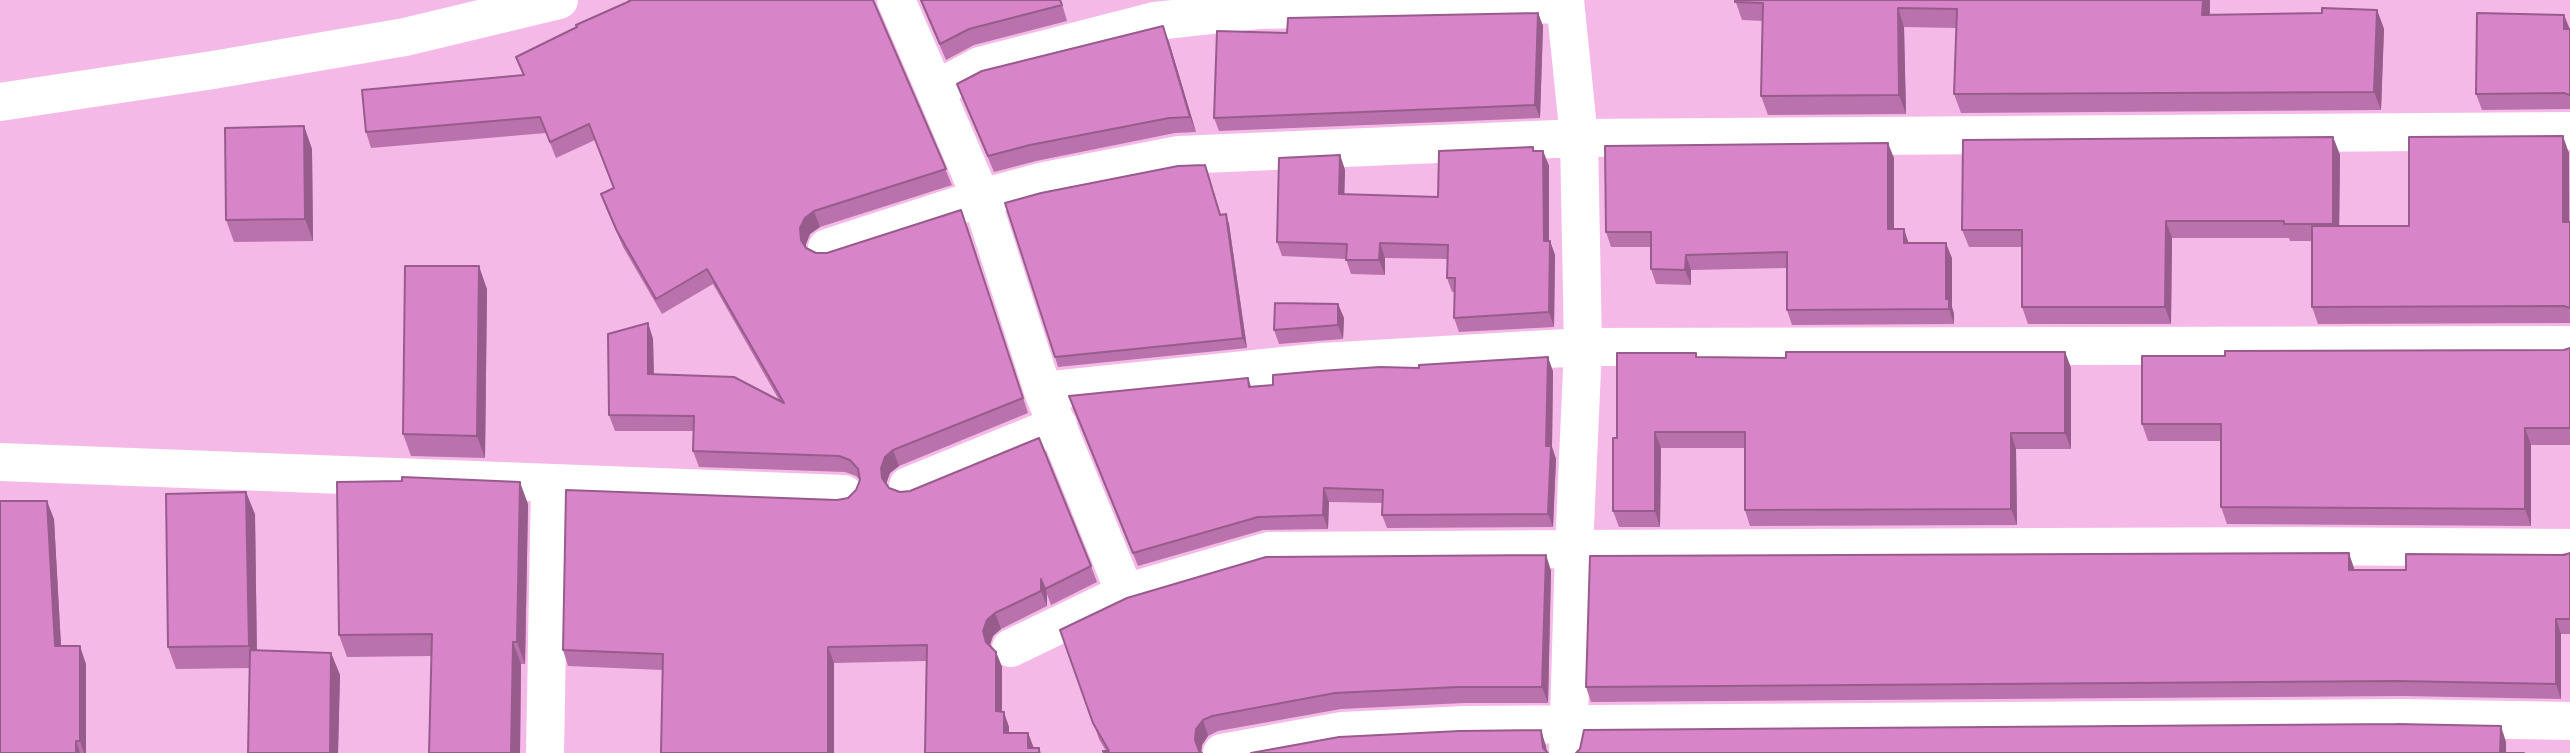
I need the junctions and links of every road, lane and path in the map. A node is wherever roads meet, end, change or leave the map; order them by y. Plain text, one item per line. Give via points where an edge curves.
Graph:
1 (559, 0) edge
2 (896, 0) edge
3 (1565, 2) edge
4 (935, 90) junction
5 (0, 102) edge
6 (2570, 131) edge
7 (1579, 138) junction
8 (981, 198) junction
9 (827, 248) dead end
10 (2570, 345) edge
11 (1583, 347) junction
12 (1050, 408) junction
13 (0, 462) edge
14 (550, 483) junction
15 (908, 486) dead end
16 (844, 494) dead end
17 (2570, 548) edge
18 (1574, 549) junction
19 (1125, 593) junction
20 (1011, 648) dead end
21 (2570, 721) edge
22 (1568, 739) edge
23 (545, 753) edge
24 (1222, 753) edge

1 - 5 street via 405,37
2 - 4 street
3 - 4 street via 1257,10 1155,21 980,66
3 - 7 street
4 - 8 street
6 - 7 street
7 - 8 street via 1180,155
7 - 11 street
8 - 9 street
8 - 12 street
10 - 11 street
11 - 12 street via 1322,362
11 - 18 street
12 - 15 street
12 - 19 street
13 - 14 street
14 - 16 street
14 - 23 street
17 - 18 street
18 - 19 street via 1269,551
18 - 22 street
19 - 20 street
21 - 22 street via 2403,718
22 - 24 street via 1465,725 1342,731

